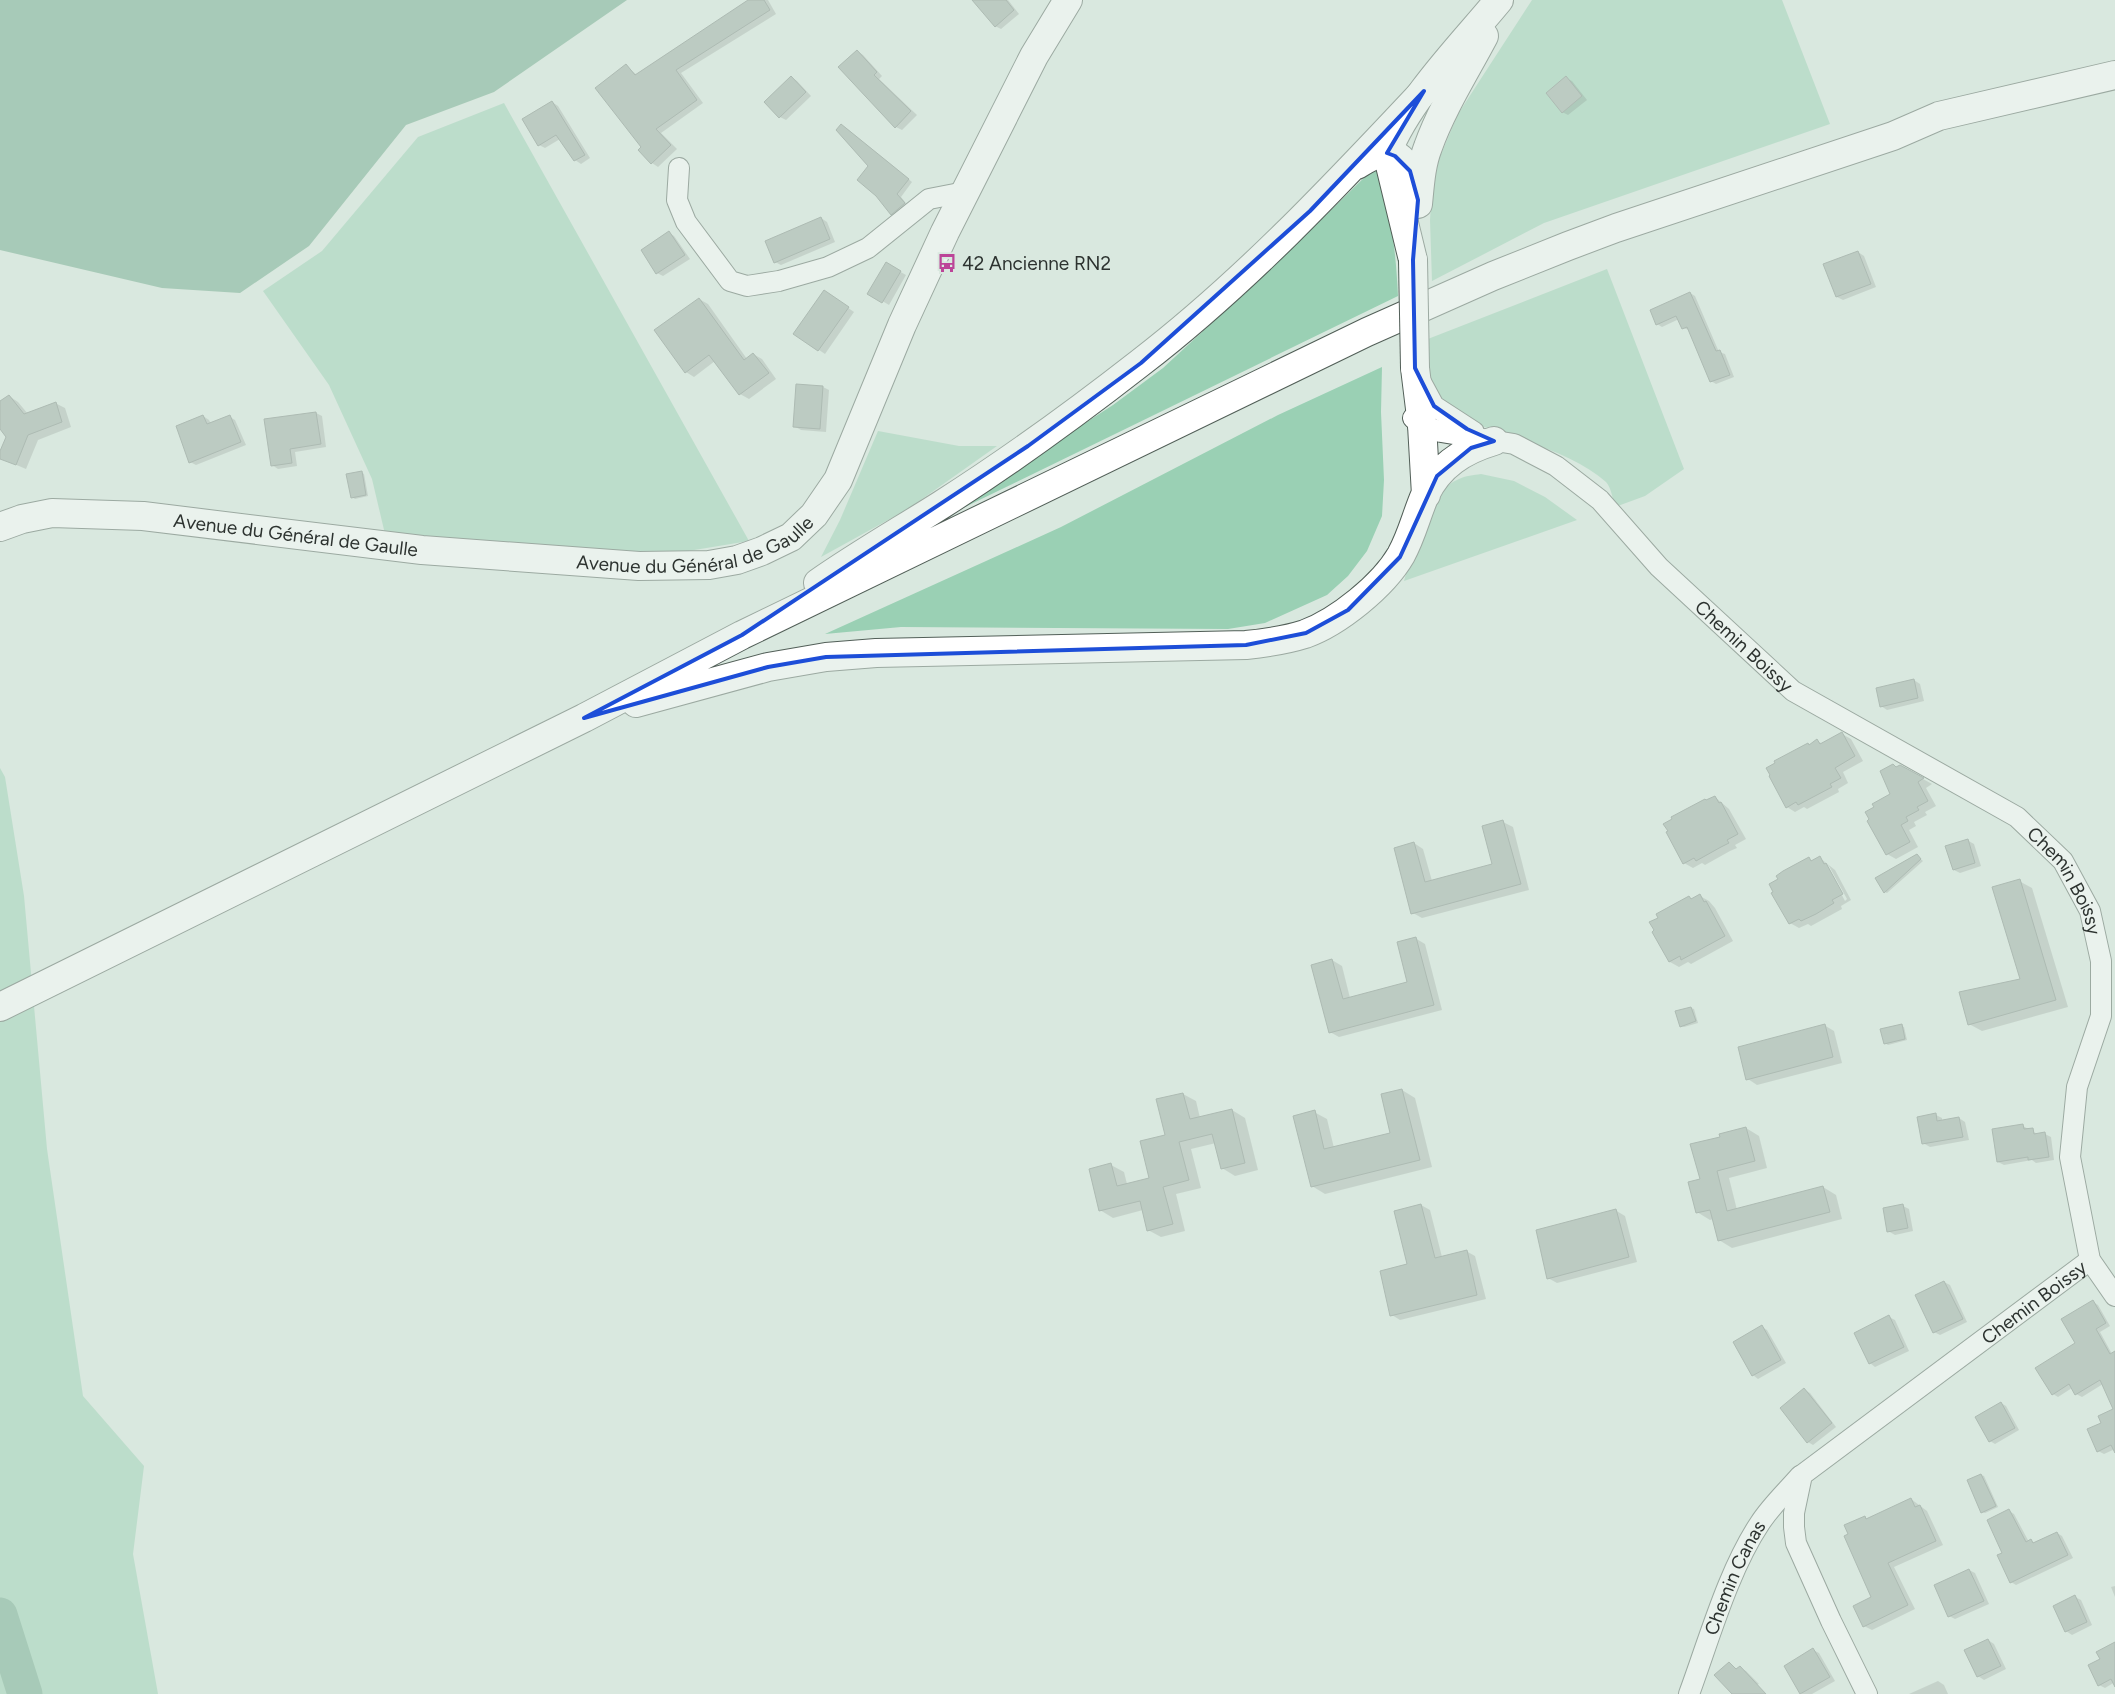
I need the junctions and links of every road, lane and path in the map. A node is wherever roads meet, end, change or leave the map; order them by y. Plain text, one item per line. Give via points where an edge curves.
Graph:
1 (1068, 0) edge
2 (1499, 0) edge
3 (1503, 0) edge
4 (2115, 75) edge
5 (1424, 91) junction
6 (2115, 94) edge
7 (1894, 136) junction
8 (1387, 153) junction
9 (1352, 167) junction
10 (679, 168) dead end
11 (965, 192) junction
12 (1418, 200) junction
13 (1413, 260) junction
14 (1415, 368) junction
15 (1422, 425) junction
16 (1494, 441) junction
17 (1426, 495) junction
18 (0, 527) edge
19 (742, 635) junction
20 (584, 718) junction
21 (0, 1007) edge
22 (2090, 1260) junction
23 (2115, 1296) edge
24 (1802, 1475) junction
25 (1689, 1694) edge
26 (1867, 1694) edge

1 - 11 main road, Avenue du Général de Gaulle via 1034,56
2 - 5 main road
3 - 12 main road via 1439,122 1420,176
4 - 7 main road via 1939,116
5 - 8 main road via 1391,141
5 - 9 main road
6 - 7 main road via 1943,133
7 - 19 main road via 1616,228 1493,276 1308,360
8 - 9 main road via 1372,156
8 - 12 main road via 1405,164
8 - 13 main road
9 - 19 main road via 1250,269 1141,363 1028,446
10 - 11 street via 677,200 686,222 730,280 747,286 828,267 868,248 929,199
11 - 18 main road, Avenue du Général de Gaulle via 902,325 838,480 814,515 791,537 762,552 709,565 639,566 432,551 143,516 52,513
12 - 13 main road
13 - 14 main road, bridge
14 - 15 main road
14 - 16 street via 1434,406 1468,429
15 - 16 street, Chemin Boissy via 1441,432
15 - 17 main road
16 - 17 main road via 1471,448 1455,459 1437,476
16 - 22 street, Chemin Boissy via 1514,444 1575,479 1600,500 1658,567 1793,691 2018,817 2063,861 2090,912 2101,962 2100,1016 2077,1088 2070,1157
17 - 20 main road via 1400,557 1379,583 1348,610 1306,633 1270,643 826,657 768,667
19 - 20 main road
20 - 21 main road
22 - 23 street
22 - 24 street, Chemin Boissy
24 - 25 street, Chemin Canas via 1761,1521 1747,1545
24 - 26 street via 1794,1513 1796,1543

